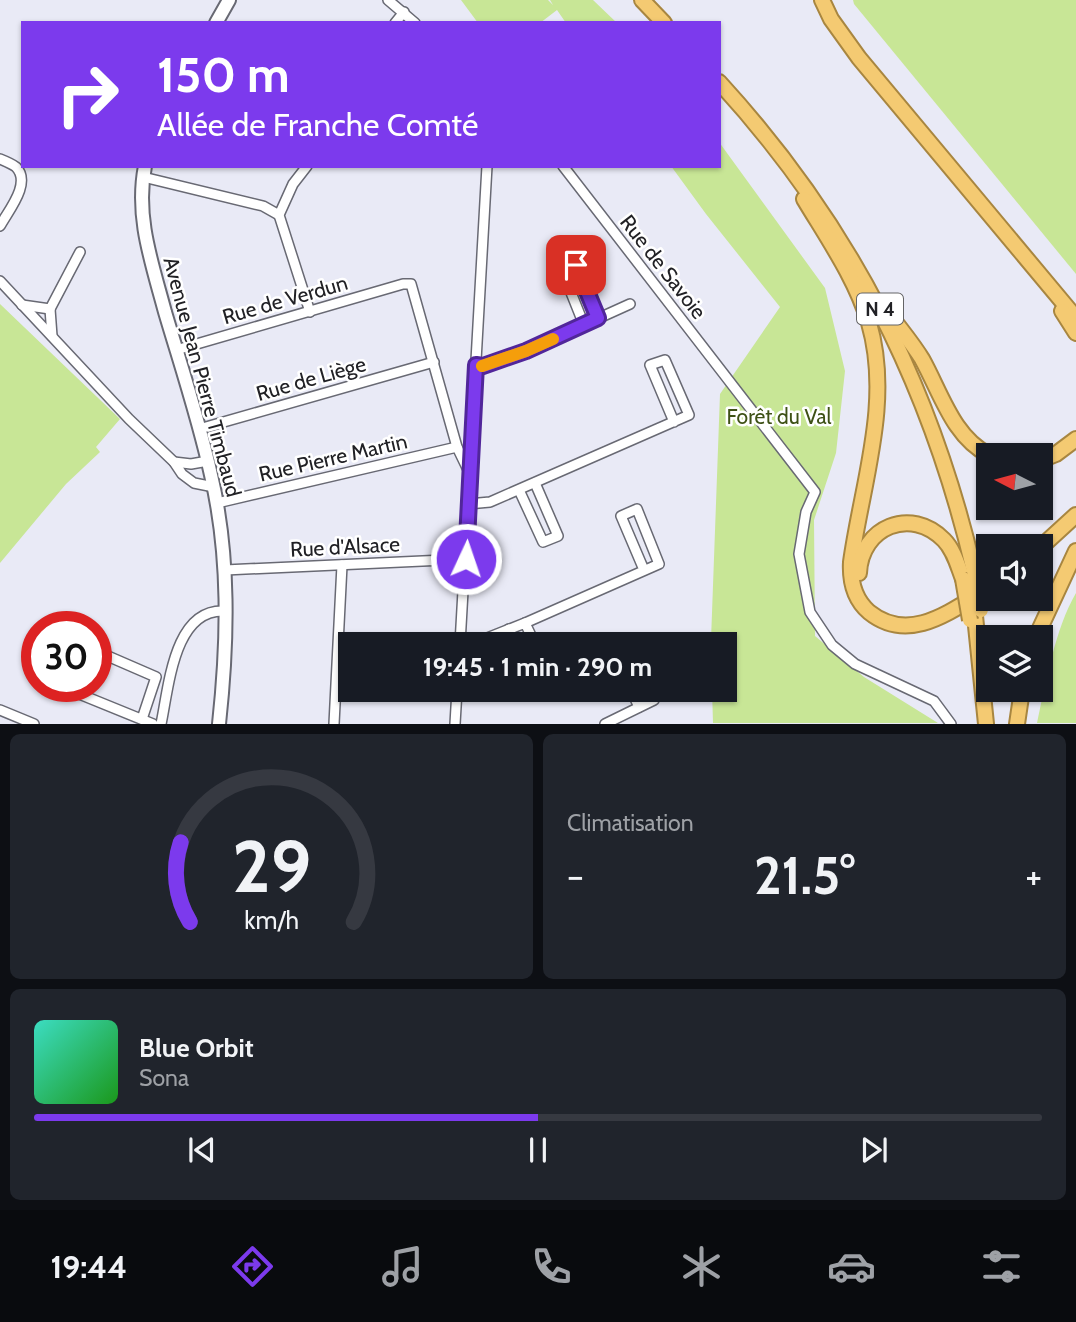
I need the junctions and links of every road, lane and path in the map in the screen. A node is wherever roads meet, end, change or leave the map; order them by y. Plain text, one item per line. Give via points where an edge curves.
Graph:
1 (229, 0) edge
2 (388, 0) edge
3 (632, 0) edge
4 (642, 0) edge
5 (822, 0) edge
6 (830, 0) edge
7 (404, 12) junction
8 (217, 21) edge
9 (397, 21) edge
10 (413, 21) edge
11 (652, 21) edge
12 (662, 21) edge
13 (721, 85) edge
14 (721, 95) edge
15 (0, 159) edge
16 (305, 168) edge
17 (487, 168) edge
18 (565, 168) edge
19 (144, 171) edge
20 (807, 195) junction
21 (981, 204) junction
22 (279, 215) junction
23 (0, 226) edge
24 (80, 252) dead end
25 (0, 281) edge
26 (630, 304) dead end
27 (22, 305) junction
28 (1076, 307) edge
29 (50, 309) junction
30 (310, 312) junction
31 (1076, 317) edge
32 (598, 318) junction
33 (584, 325) junction
34 (1076, 333) edge
35 (52, 336) junction
36 (176, 350) junction
37 (434, 362) junction
38 (476, 365) junction
39 (674, 422) junction
40 (199, 429) junction
41 (1076, 439) edge
42 (457, 447) junction
43 (976, 447) edge
44 (1054, 455) edge
45 (208, 461) junction
46 (174, 462) junction
47 (471, 475) junction
48 (535, 483) junction
49 (214, 487) junction
50 (519, 490) junction
51 (217, 503) junction
52 (468, 504) junction
53 (1076, 515) edge
54 (1076, 526) edge
55 (1053, 536) edge
56 (1053, 546) edge
57 (1076, 551) edge
58 (466, 559) junction
59 (342, 565) junction
60 (225, 570) junction
61 (644, 570) junction
62 (968, 575) junction
63 (976, 589) edge
64 (976, 596) edge
65 (225, 611) junction
66 (976, 615) junction
67 (525, 623) junction
68 (979, 625) edge
69 (1042, 625) edge
70 (509, 629) junction
71 (461, 632) edge
72 (502, 632) edge
73 (510, 632) edge
74 (529, 632) edge
75 (112, 658) edge
76 (100, 702) edge
77 (456, 702) edge
78 (636, 702) edge
79 (652, 702) edge
80 (993, 702) edge
81 (1020, 702) edge
82 (639, 708) junction
83 (0, 710) edge
84 (142, 719) junction
85 (34, 723) edge
86 (153, 723) edge
87 (160, 723) edge
88 (219, 723) edge
89 (334, 723) edge
90 (454, 723) edge
91 (605, 723) edge
92 (951, 723) edge
93 (986, 723) edge
94 (995, 723) edge
95 (1017, 723) edge

1 - 8 main road
2 - 7 street
3 - 11 highway
4 - 12 highway
5 - 21 highway via 859,58
6 - 28 highway via 863,54
7 - 9 street
7 - 10 street
13 - 20 highway, N 4
14 - 20 highway, N 4
15 - 23 street via 15,166 21,188
16 - 22 street
17 - 38 street
18 - 92 street, Rue de Savoie via 815,492 806,512 799,554 810,612 832,645 855,664 934,701
19 - 22 street
19 - 36 main road, Avenue Jean Pierre Timbaud via 144,231
20 - 43 highway, N 4 via 846,244 920,357 956,424
20 - 62 highway, N 4 via 831,223 906,363 952,487
20 - 64 highway, N 4 via 856,289 876,350 875,430 851,562 858,600 886,622 914,626
21 - 31 highway
21 - 34 highway
22 - 30 street
24 - 29 street
25 - 27 street
26 - 32 street
27 - 29 street
27 - 35 street
29 - 35 street
30 - 36 street, Rue de Verdun
30 - 37 street, Rue de Verdun via 411,284
32 - 33 street
32 - 33 street via 576,265 562,270
33 - 38 street via 526,351
35 - 46 street
36 - 40 main road, Avenue Jean Pierre Timbaud
37 - 40 street, Rue de Liège
37 - 42 street
38 - 47 street
39 - 39 street via 650,365 665,360 689,415
39 - 48 street
40 - 45 main road, Avenue Jean Pierre Timbaud
41 - 44 highway
42 - 47 street
42 - 51 street, Rue Pierre Martin
45 - 46 street
45 - 49 main road, Avenue Jean Pierre Timbaud
46 - 49 street via 188,479
47 - 52 street
48 - 50 street
48 - 50 street via 558,536 543,542
49 - 51 main road, Avenue Jean Pierre Timbaud
50 - 52 street via 490,502
51 - 60 main road, Avenue Jean Pierre Timbaud
52 - 58 street
53 - 55 highway
54 - 56 highway
57 - 69 highway
58 - 59 street, Rue d'Alsace
58 - 71 street
59 - 60 street, Rue d'Alsace
59 - 89 street
60 - 65 main road, Avenue Jean Pierre Timbaud
61 - 61 street via 659,564 637,509 621,516
61 - 67 street
62 - 63 highway, N 4 via 948,544 917,525 896,524 879,532 866,545 859,563 861,588 870,603 883,614 901,619 928,616
62 - 66 highway, N 4, bridge
65 - 87 street via 202,614 181,640
65 - 88 main road, Avenue Jean Pierre Timbaud
66 - 68 highway, N 4
66 - 93 highway
67 - 70 street
67 - 74 street
70 - 72 street
70 - 73 street
75 - 84 street via 156,677
76 - 84 street
77 - 90 street
78 - 82 street
79 - 82 street
80 - 94 highway
81 - 95 highway
82 - 91 street
83 - 85 street
84 - 86 street

